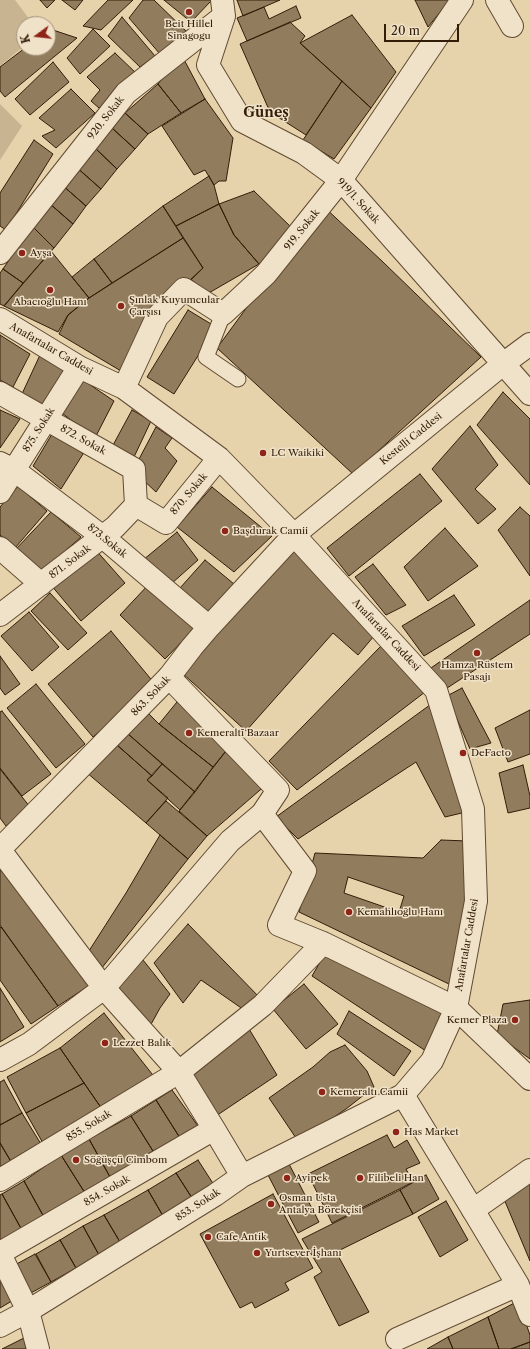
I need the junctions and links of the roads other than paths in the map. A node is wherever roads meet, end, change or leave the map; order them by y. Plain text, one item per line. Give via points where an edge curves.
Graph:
1 (462, 0) edge
2 (497, 0) edge
3 (223, 8) edge
4 (512, 26) dead end
5 (341, 180) junction
6 (0, 253) edge
7 (223, 314) junction
8 (0, 319) edge
9 (530, 344) edge
10 (503, 364) junction
11 (78, 367) junction
12 (238, 379) dead end
13 (124, 388) junction
14 (0, 394) edge
15 (530, 394) edge
16 (46, 419) junction
17 (220, 458) junction
18 (7, 466) edge
19 (0, 492) edge
20 (136, 505) junction
21 (294, 535) junction
22 (103, 537) junction
23 (0, 548) edge
24 (41, 584) junction
25 (0, 615) edge
26 (209, 627) junction
27 (169, 677) junction
28 (262, 814) junction
29 (0, 850) edge
30 (323, 943) junction
31 (104, 988) junction
32 (456, 1008) junction
33 (0, 1060) edge
34 (179, 1072) junction
35 (530, 1079) edge
36 (403, 1095) junction
37 (214, 1129) junction
38 (530, 1170) edge
39 (242, 1176) junction
40 (0, 1180) edge
41 (473, 1210) junction
42 (0, 1254) edge
43 (518, 1285) junction
44 (28, 1311) junction
45 (530, 1315) edge
46 (0, 1326) edge
47 (397, 1339) dead end
48 (38, 1349) edge

1 - 5 street, 919. Sokak
2 - 4 street
3 - 5 street, 919/1. Sokak via 208,65 242,121 304,154
3 - 6 street, 920. Sokak via 126,93
5 - 7 street, 919. Sokak via 266,274
5 - 10 street, 919/1. Sokak
7 - 12 lane via 206,357
7 - 13 street via 184,288 158,317
8 - 11 street, Anafartalar Caddesi
9 - 10 street, Kestelli Caddesi
10 - 15 street, 919/1. Sokak
10 - 21 street, Kestelli Caddesi
11 - 13 street, Anafartalar Caddesi
11 - 16 street, 875. Sokak
13 - 17 street, Anafartalar Caddesi
14 - 16 street, 872. Sokak
16 - 18 street, 875. Sokak
16 - 20 street, 872. Sokak via 134,469
17 - 20 street, 870. Sokak via 166,523
17 - 21 street, Anafartalar Caddesi
18 - 19 street, 875. Sokak
18 - 22 street, 873.Sokak
20 - 22 street, 871. Sokak
21 - 26 street, 863. Sokak
21 - 32 street, Anafartalar Caddesi via 436,690 473,809 476,901
22 - 24 street, 871. Sokak
22 - 26 street, 873.Sokak
23 - 24 street
24 - 25 street, 871. Sokak
26 - 27 street, 863. Sokak
27 - 28 street via 278,790
27 - 29 street, 863. Sokak
28 - 30 street via 305,871 279,925
28 - 31 street via 230,842
29 - 31 street
30 - 32 street
30 - 34 street, 855. Sokak via 263,1005
31 - 33 street via 29,1044
31 - 34 street
32 - 35 street
32 - 36 street, Anafartalar Caddesi via 432,1061
34 - 37 street
34 - 40 street, 855. Sokak
36 - 39 street, 853. Sokak
36 - 41 street
37 - 39 street
37 - 42 street, 854. Sokak
38 - 41 street
39 - 44 street, 853. Sokak
41 - 43 street
42 - 44 street
43 - 45 street
43 - 47 street
44 - 46 street, 853. Sokak
44 - 48 street

